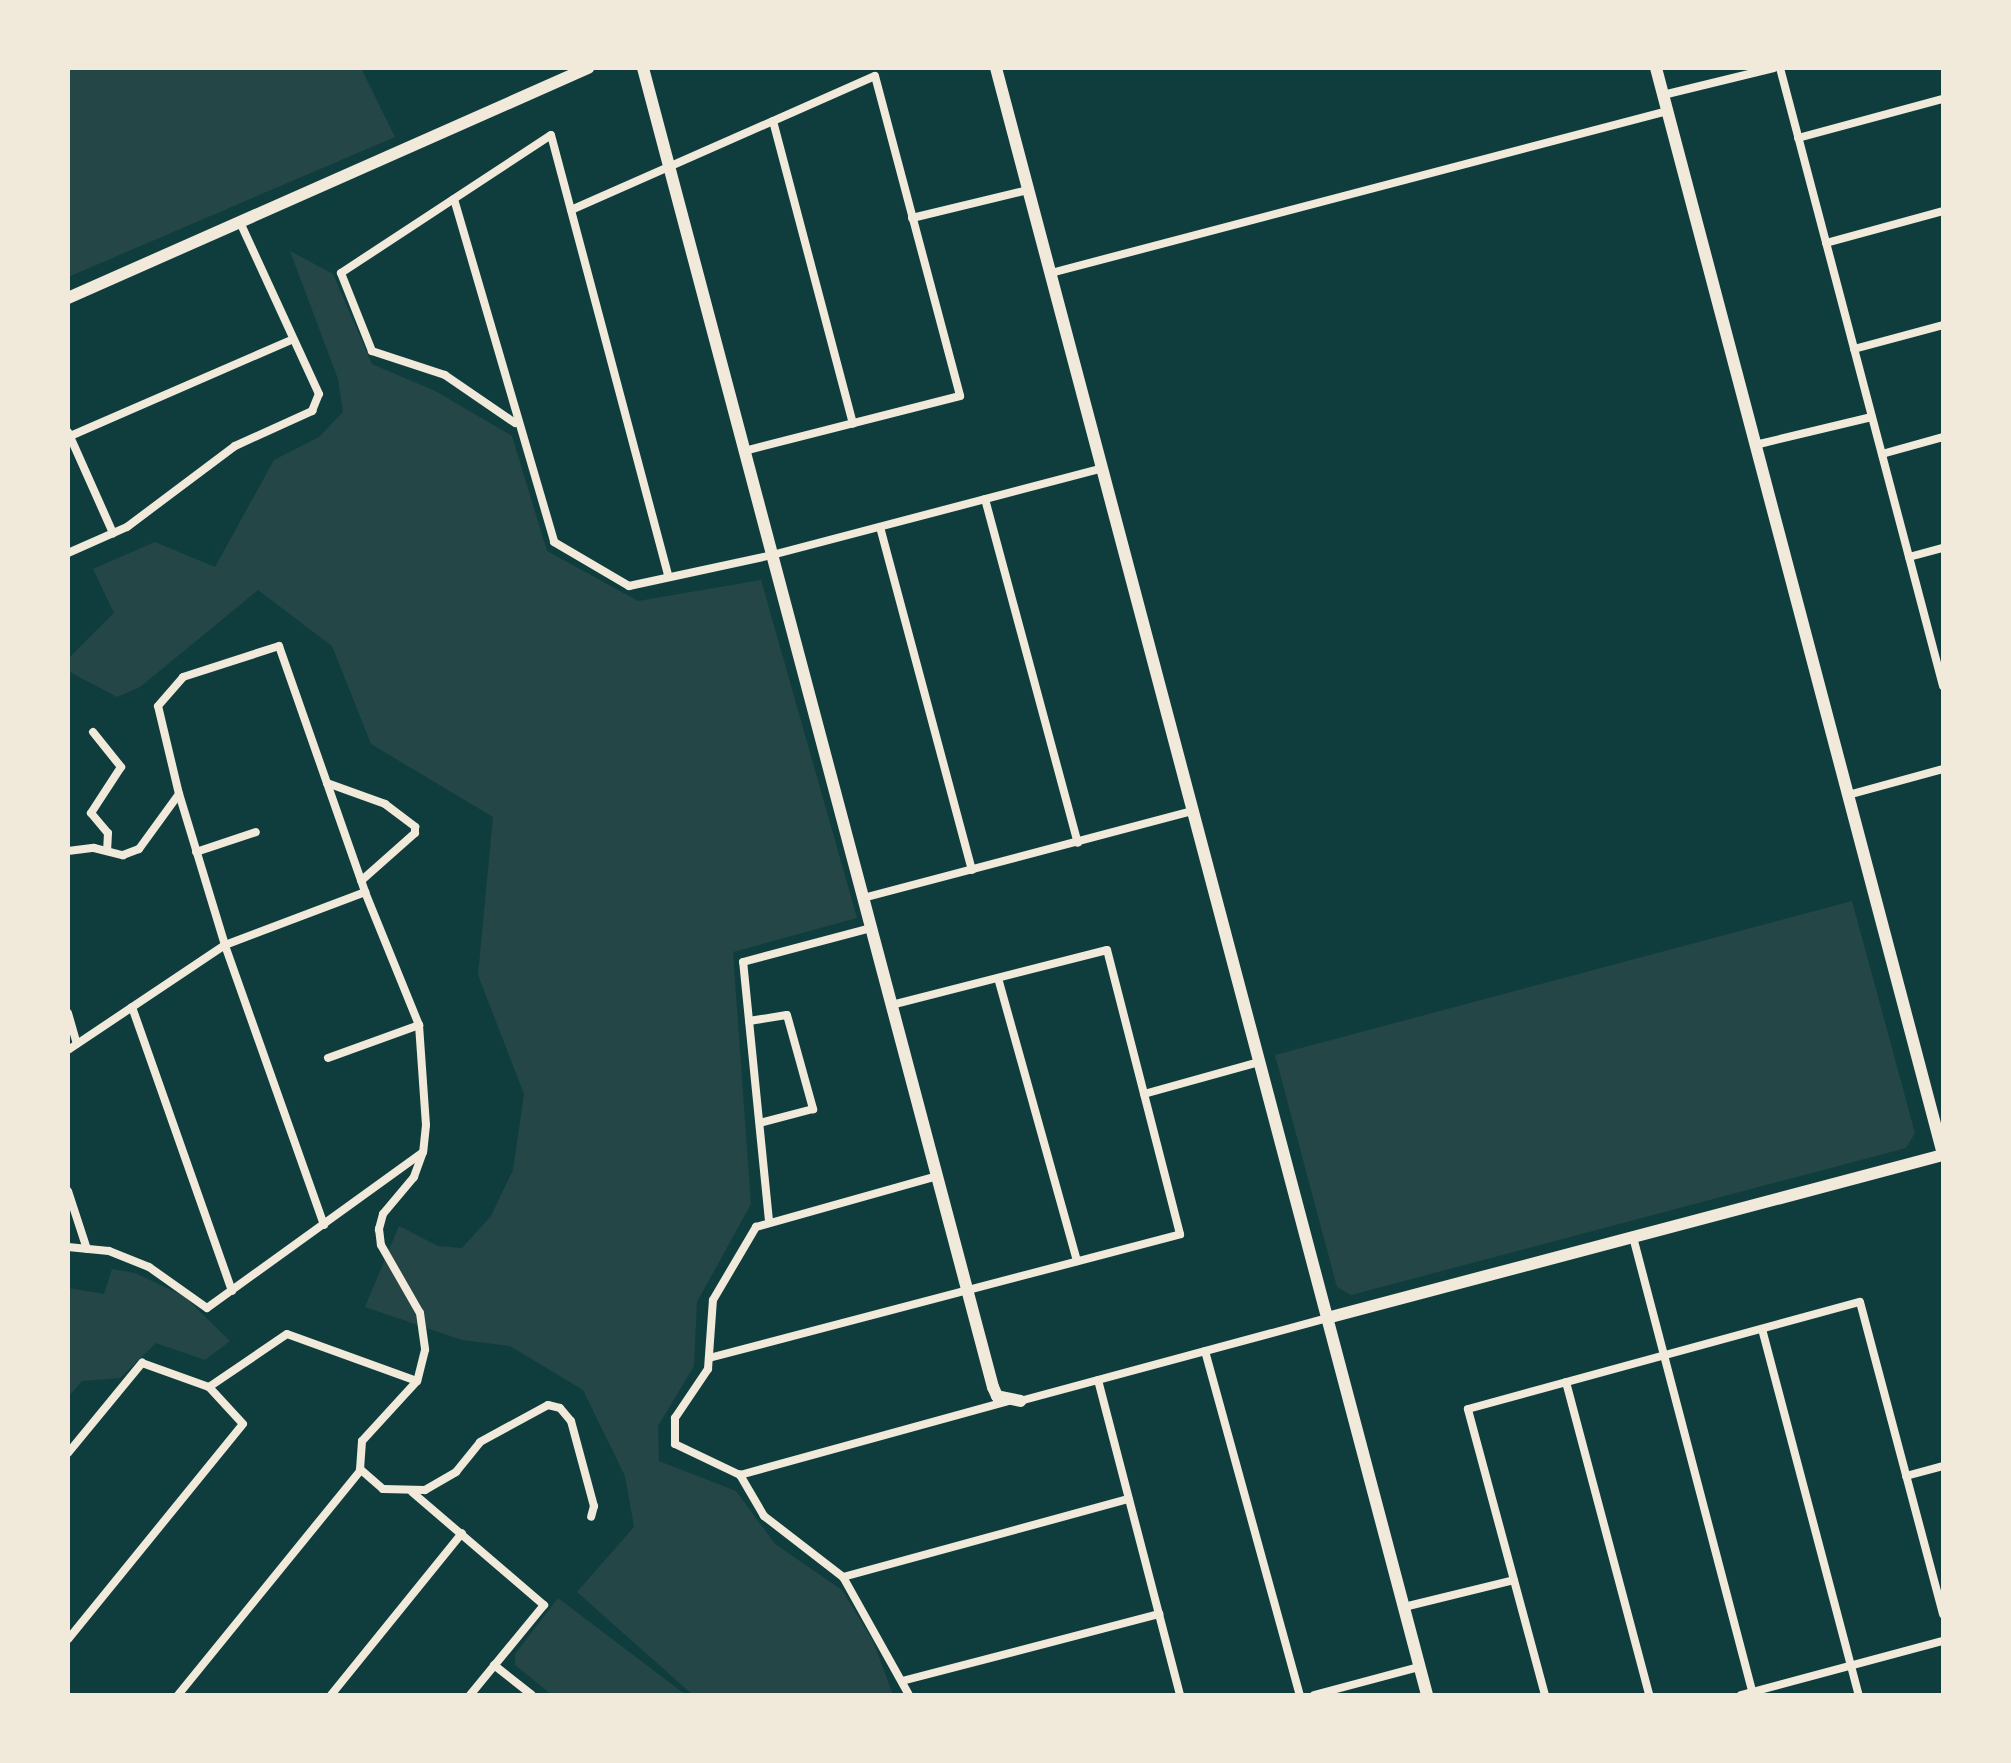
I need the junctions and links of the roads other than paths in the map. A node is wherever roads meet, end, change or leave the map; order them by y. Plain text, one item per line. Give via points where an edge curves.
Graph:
1 (588, 68) edge
2 (643, 68) edge
3 (996, 68) edge
4 (1656, 68) edge
5 (1777, 68) edge
6 (1663, 95) junction
7 (1943, 99) edge
8 (1667, 111) junction
9 (773, 121) junction
10 (1798, 138) junction
11 (669, 167) junction
12 (1028, 190) junction
13 (454, 199) junction
14 (571, 210) junction
15 (1943, 211) edge
16 (912, 218) junction
17 (240, 222) junction
18 (1826, 243) junction
19 (1051, 273) junction
20 (68, 298) edge
21 (1943, 325) edge
22 (293, 339) junction
23 (1854, 349) junction
24 (1872, 417) junction
25 (515, 423) junction
26 (853, 424) junction
27 (69, 435) edge
28 (1943, 437) edge
29 (1755, 445) junction
30 (745, 451) junction
31 (1882, 454) junction
32 (1103, 468) junction
33 (985, 499) junction
34 (880, 527) junction
35 (113, 533) junction
36 (1943, 548) edge
37 (68, 553) edge
38 (772, 555) junction
39 (1909, 557) junction
40 (669, 577) junction
41 (1940, 663) edge
42 (1943, 686) edge
43 (93, 732) dead end
44 (1943, 769) edge
45 (327, 783) junction
46 (179, 794) junction
47 (1848, 795) junction
48 (1193, 811) junction
49 (256, 832) dead end
50 (1078, 843) junction
51 (68, 851) edge
52 (107, 851) junction
53 (196, 852) junction
54 (972, 870) junction
55 (361, 881) junction
56 (365, 892) junction
57 (863, 898) junction
58 (871, 928) junction
59 (225, 945) junction
60 (998, 978) junction
61 (892, 1005) junction
62 (132, 1007) junction
63 (68, 1013) edge
64 (749, 1021) junction
65 (419, 1025) junction
66 (77, 1044) junction
67 (68, 1050) edge
68 (328, 1058) dead end
69 (1259, 1062) junction
70 (1144, 1094) junction
71 (760, 1123) junction
72 (423, 1152) junction
73 (1943, 1154) edge
74 (937, 1176) junction
75 (68, 1191) edge
76 (769, 1221) junction
77 (324, 1225) junction
78 (1633, 1237) junction
79 (68, 1247) edge
80 (87, 1249) junction
81 (1077, 1261) junction
82 (967, 1289) junction
83 (232, 1291) junction
84 (1327, 1318) junction
85 (1762, 1329) junction
86 (1205, 1351) junction
87 (1664, 1356) junction
88 (709, 1358) junction
89 (1098, 1380) junction
90 (417, 1381) junction
91 (1566, 1382) junction
92 (209, 1387) junction
93 (1015, 1401) junction
94 (68, 1453) edge
95 (1943, 1466) edge
96 (361, 1470) junction
97 (740, 1475) junction
98 (1906, 1476) junction
99 (412, 1492) junction
100 (1129, 1499) junction
101 (591, 1517) dead end
102 (462, 1533) junction
103 (843, 1577) junction
104 (1514, 1580) junction
105 (1404, 1607) junction
106 (1159, 1614) junction
107 (1943, 1614) edge
108 (68, 1639) edge
109 (1943, 1641) edge
110 (494, 1665) junction
111 (1854, 1665) junction
112 (1419, 1667) junction
113 (902, 1681) junction
114 (335, 1694) edge
115 (1753, 1694) edge
116 (178, 1695) edge
117 (470, 1695) edge
118 (532, 1695) edge
119 (909, 1695) edge
120 (1180, 1695) edge
121 (1300, 1695) edge
122 (1314, 1695) edge
123 (1427, 1695) edge
124 (1545, 1695) edge
125 (1649, 1695) edge
126 (1741, 1695) edge
127 (1859, 1695) edge

1 - 17 street
2 - 11 street
3 - 12 street
4 - 6 street
5 - 6 street
5 - 10 street
6 - 8 street
7 - 10 street
8 - 19 street
8 - 29 street
9 - 11 street
9 - 16 street via 875,76
9 - 26 street
10 - 18 street
11 - 14 street
11 - 30 street
12 - 16 street
12 - 19 street
13 - 14 street via 551,135
13 - 25 street
13 - 25 street via 341,273 372,351 445,375
14 - 40 street
15 - 18 street
16 - 26 street via 960,396
17 - 20 street
17 - 22 street
18 - 23 street
19 - 32 street
21 - 23 street
22 - 27 street
22 - 35 street via 319,394 312,411 235,446
23 - 24 street
24 - 29 street
24 - 31 street
25 - 40 street via 554,542 629,586
26 - 30 street
27 - 35 street
28 - 31 street
29 - 47 street
30 - 38 street
31 - 39 street
32 - 33 street
32 - 48 street
33 - 34 street
33 - 50 street
34 - 38 street
34 - 54 street
35 - 37 street
36 - 39 street
38 - 40 street
38 - 57 street
39 - 41 street
41 - 42 street
43 - 52 street via 121,767 91,813 108,833
44 - 47 street
45 - 46 street via 279,646 183,677 158,706
45 - 55 street
45 - 55 street via 385,804 415,827 415,833
46 - 52 street via 139,849 123,855
46 - 53 street
47 - 73 street
48 - 50 street
48 - 69 street
49 - 53 street
50 - 54 street
51 - 52 street
53 - 59 street
54 - 57 street
55 - 56 street
56 - 59 street
56 - 65 street
57 - 58 street
58 - 61 street
58 - 64 street via 743,962
59 - 62 street
59 - 77 street
60 - 61 street
60 - 70 street via 1107,950
60 - 81 street
61 - 74 street
62 - 66 street
62 - 83 street
63 - 66 street
64 - 71 street
64 - 71 street via 787,1015 813,1109
65 - 68 street
65 - 72 street
66 - 67 street
69 - 70 street
69 - 84 street
70 - 81 street via 1180,1234
71 - 76 street
72 - 77 street
72 - 90 street via 414,1177 383,1214 379,1229 381,1245 412,1292 424,1327
73 - 78 street
74 - 76 street
74 - 82 street
75 - 80 street
76 - 88 street via 756,1227 713,1300
77 - 83 street
78 - 84 street
78 - 87 street
79 - 80 street
80 - 83 street via 109,1251 149,1267 207,1308
81 - 82 street
82 - 88 street
82 - 93 street via 993,1387 997,1396
84 - 86 street
84 - 105 street
85 - 87 street
85 - 98 street via 1860,1302
85 - 111 street
86 - 89 street
86 - 121 street
87 - 91 street
87 - 115 street
88 - 97 street via 708,1369 675,1418 675,1444
89 - 93 street
89 - 100 street
90 - 92 street via 287,1334
90 - 96 street via 362,1441
91 - 104 street via 1468,1409
91 - 125 street
92 - 94 street via 142,1363
92 - 108 street via 243,1424
93 - 97 street
95 - 98 street
96 - 99 street via 383,1489
96 - 116 street
97 - 103 street via 764,1516
98 - 107 street
99 - 101 street via 441,1483 480,1442 548,1405 560,1408 571,1421 594,1506
99 - 102 street
100 - 103 street
100 - 106 street
102 - 110 street via 544,1605
102 - 114 street
103 - 113 street
104 - 105 street
104 - 124 street
105 - 112 street
106 - 113 street
106 - 120 street
109 - 111 street
110 - 117 street
110 - 118 street
111 - 115 street
111 - 127 street
112 - 122 street
112 - 123 street
113 - 119 street
115 - 126 street

